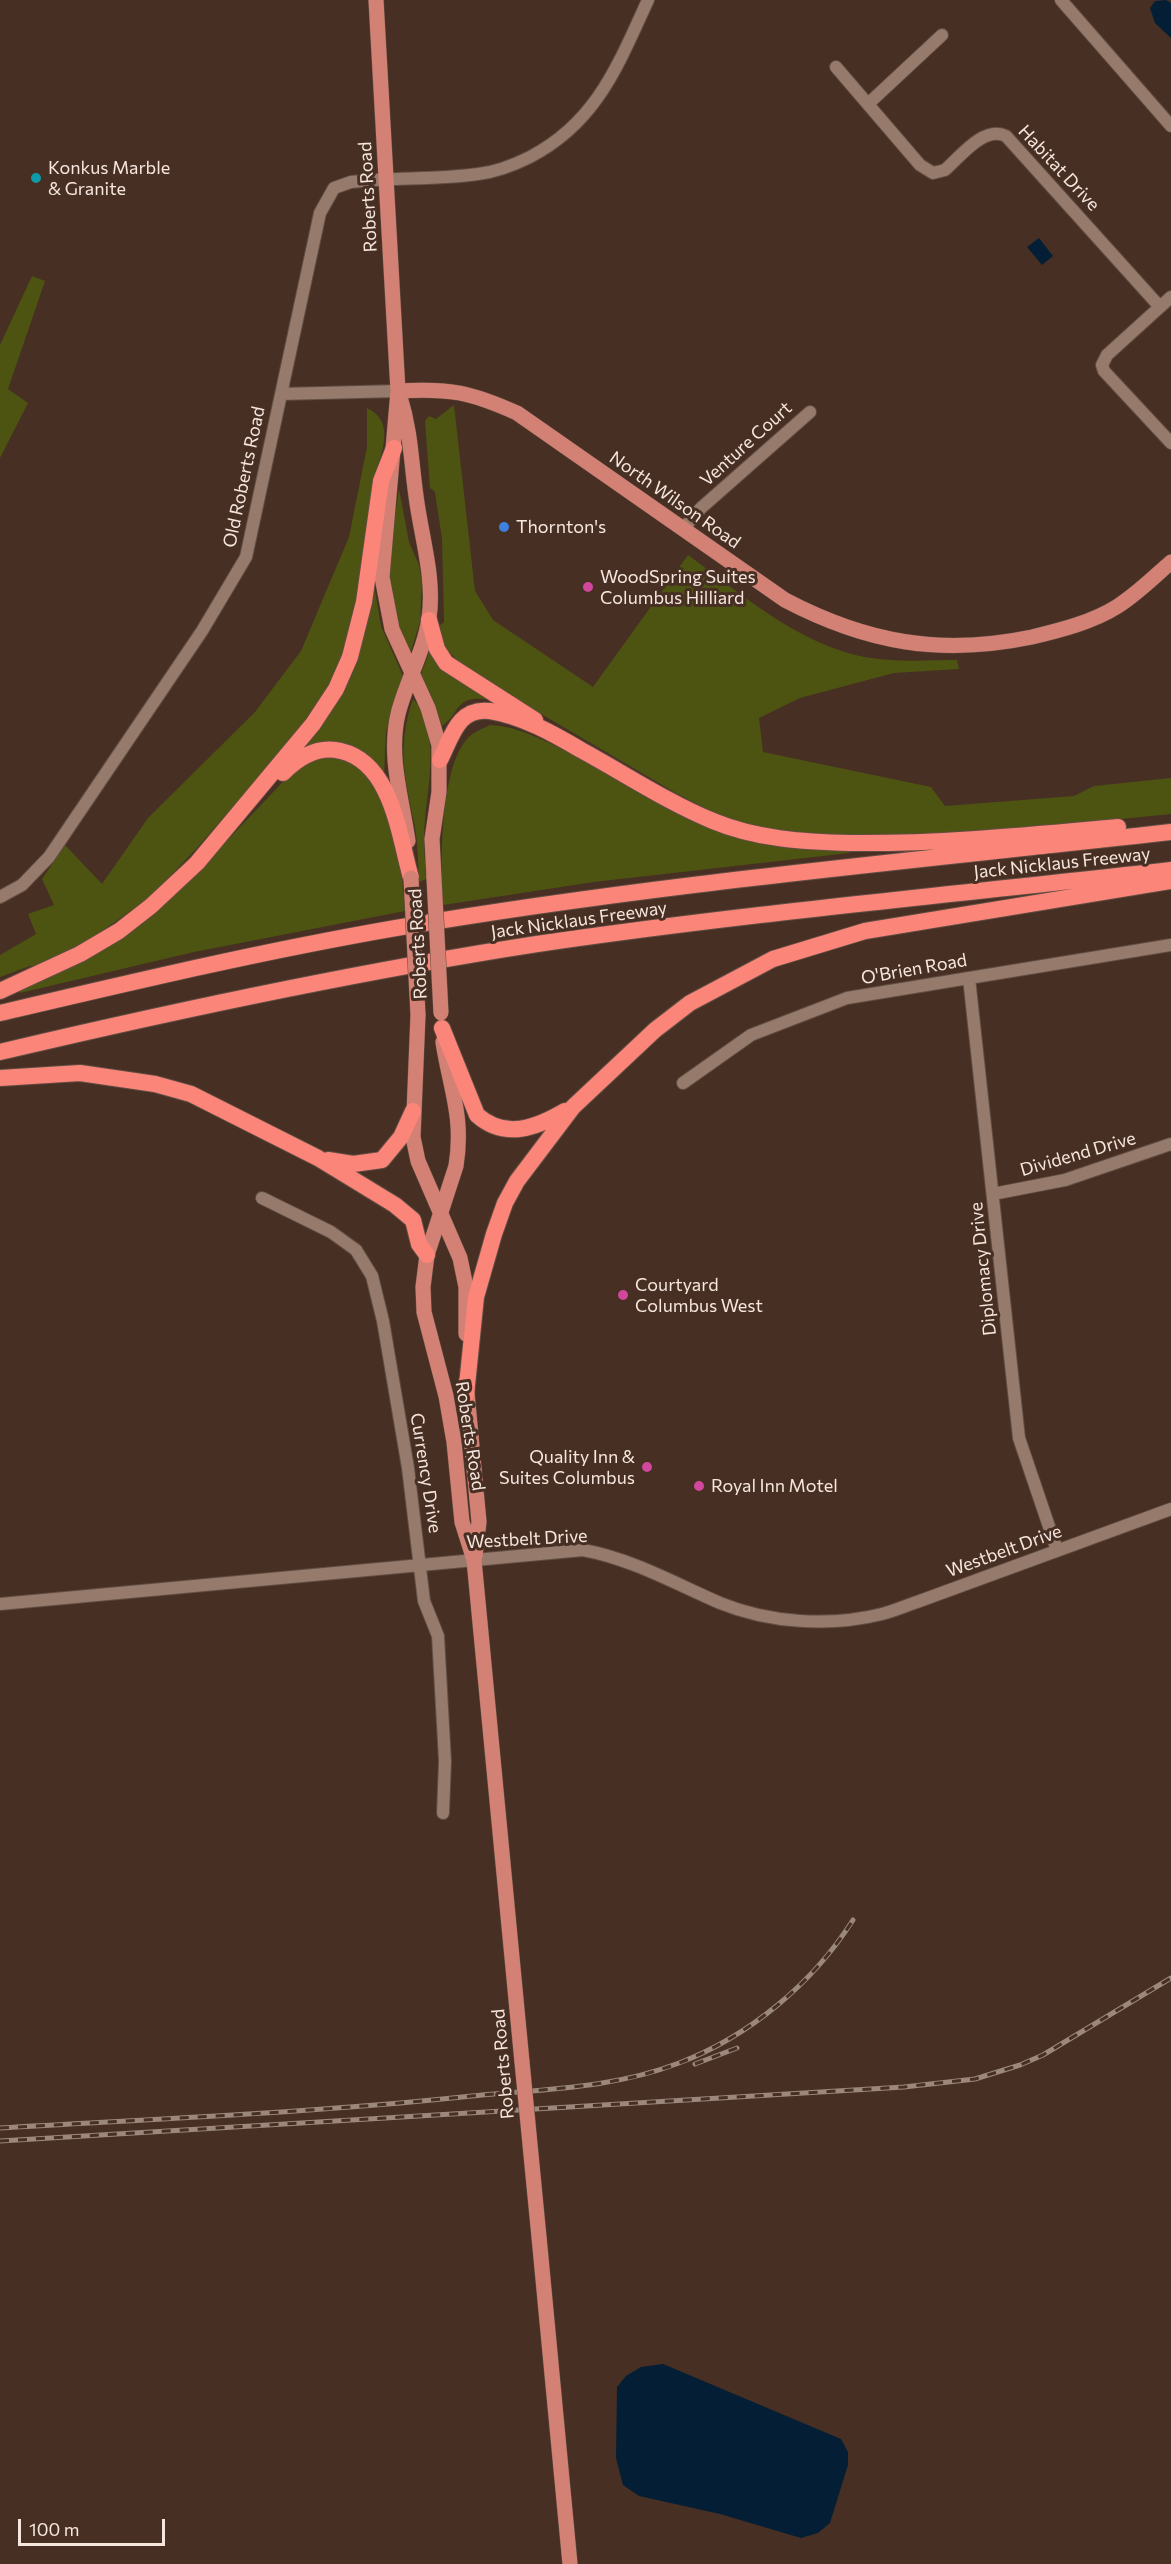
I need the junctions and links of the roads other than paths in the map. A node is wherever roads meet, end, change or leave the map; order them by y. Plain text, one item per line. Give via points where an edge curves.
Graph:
1 (376, 0) edge
2 (648, 0) edge
3 (1061, 0) edge
4 (942, 35) dead end
5 (836, 67) dead end
6 (868, 104) junction
7 (1171, 126) edge
8 (387, 180) junction
9 (1171, 297) edge
10 (1160, 307) junction
11 (398, 392) junction
12 (281, 394) junction
13 (810, 412) dead end
14 (1170, 439) edge
15 (394, 448) junction
16 (683, 529) junction
17 (1171, 562) edge
18 (429, 620) junction
19 (412, 673) junction
20 (562, 739) junction
21 (440, 759) junction
22 (257, 793) junction
23 (1171, 825) edge
24 (1171, 832) edge
25 (1171, 870) edge
26 (411, 878) junction
27 (1171, 881) edge
28 (0, 897) edge
29 (1171, 945) edge
30 (969, 978) junction
31 (0, 991) edge
32 (0, 1013) edge
33 (442, 1020) junction
34 (0, 1052) edge
35 (0, 1078) edge
36 (683, 1083) dead end
37 (573, 1107) junction
38 (412, 1111) junction
39 (1171, 1144) edge
40 (318, 1158) junction
41 (993, 1194) junction
42 (262, 1198) dead end
43 (441, 1213) junction
44 (427, 1255) junction
45 (466, 1395) junction
46 (1171, 1509) edge
47 (1057, 1550) junction
48 (474, 1560) junction
49 (420, 1565) junction
50 (0, 1604) edge
51 (443, 1813) dead end
52 (570, 2564) edge

1 - 8 main road, Roberts Road
2 - 8 street, Old Roberts Road via 605,88 582,119 553,145 520,162 481,174
3 - 7 street
4 - 6 street
5 - 6 street, Habitat Drive
6 - 10 street, Habitat Drive via 920,165 933,173 945,170 986,135 1006,136
8 - 11 main road, Roberts Road
8 - 12 street, Old Roberts Road via 343,184 334,188 323,203
9 - 10 street
10 - 14 street via 1107,355 1102,365
11 - 12 street, North Wilson Road
11 - 15 main road, Roberts Road
11 - 16 main road, North Wilson Road via 459,392 517,413
11 - 18 main road, Roberts Road via 410,428 429,579
12 - 28 street, Old Roberts Road via 246,557 202,631 49,857 22,885
13 - 16 street, Venture Court via 701,508
15 - 19 main road, Roberts Road via 382,577 392,629
15 - 22 highway via 381,481 364,602 350,657 321,713
16 - 17 main road, North Wilson Road via 785,600 818,618 863,634 913,644 984,645 1063,629 1118,606
18 - 19 main road, Roberts Road
18 - 20 highway via 437,649 447,663
19 - 21 main road, Roberts Road via 433,720
19 - 26 main road, Roberts Road via 398,715 394,764
20 - 21 highway via 504,715 478,711 465,714 460,720
20 - 23 highway via 712,820 765,836 886,843
21 - 33 main road, Roberts Road, bridge via 432,839
22 - 26 highway via 311,753 333,749 356,756 371,768 387,797
22 - 31 highway via 197,863 119,931
24 - 32 highway, Jack Nicklaus Freeway via 702,884 492,913 200,966
25 - 34 highway, Jack Nicklaus Freeway via 540,944 203,1004
26 - 38 main road, Roberts Road, bridge via 418,1015
27 - 37 highway via 888,927 773,959 690,1003 639,1044
29 - 30 street, O'Brien Road
30 - 36 street, O'Brien Road via 847,998 751,1035
30 - 41 street, Diplomacy Drive
33 - 37 highway via 477,1115 486,1123 498,1128 529,1129
33 - 43 main road, Roberts Road via 460,1131 456,1166
35 - 40 highway via 80,1074 155,1084 191,1094
37 - 45 highway via 505,1203 476,1298
38 - 40 highway via 401,1137 382,1160 353,1164
38 - 43 main road, Roberts Road via 418,1161
39 - 41 street, Dividend Drive via 1065,1180
40 - 44 highway via 413,1220
41 - 47 street, Diplomacy Drive via 1019,1438
42 - 49 street, Currency Drive via 331,1232 356,1250 372,1276 397,1402
43 - 44 main road, Roberts Road
43 - 45 main road, Roberts Road via 465,1280
44 - 48 main road, Roberts Road via 424,1312 446,1396 462,1522
45 - 48 main road, Roberts Road via 479,1522
46 - 47 street, Westbelt Drive
47 - 48 street, Westbelt Drive via 884,1613 829,1621 786,1620 740,1610 612,1555 583,1550
48 - 49 street, Westbelt Drive
48 - 52 main road, Roberts Road, bridge
49 - 50 street, Westbelt Drive
49 - 51 street, Currency Drive via 424,1601 438,1636 440,1654

